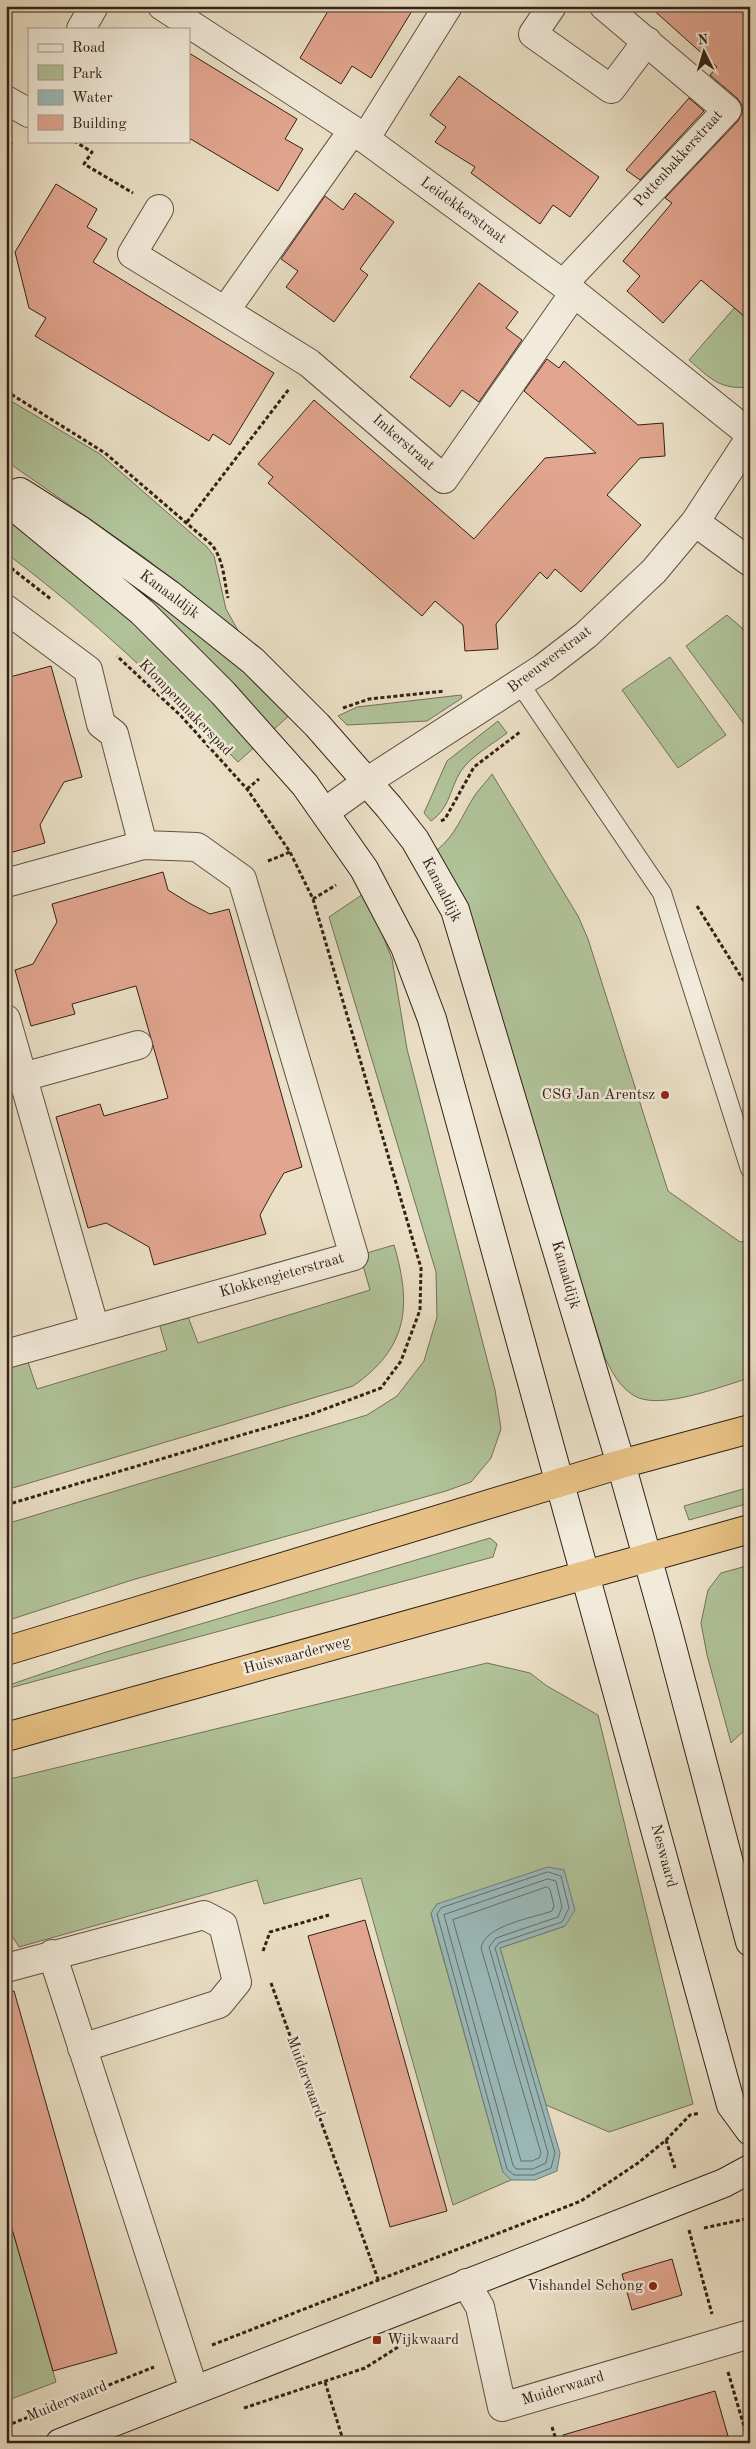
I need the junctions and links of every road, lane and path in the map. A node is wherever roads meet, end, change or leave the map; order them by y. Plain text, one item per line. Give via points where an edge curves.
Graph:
1 (94, 6) edge
2 (162, 6) edge
3 (448, 6) edge
4 (552, 6) edge
5 (604, 6) edge
6 (82, 28) edge
7 (647, 41) junction
8 (6, 100) edge
9 (28, 112) edge
10 (359, 135) junction
11 (76, 142) edge
12 (159, 209) joint
13 (569, 288) junction
14 (226, 311) junction
15 (309, 363) junction
16 (6, 391) edge
17 (750, 436) edge
18 (6, 484) edge
19 (6, 500) edge
20 (187, 522) junction
21 (695, 522) junction
22 (750, 562) edge
23 (6, 564) edge
24 (53, 601) dead end
25 (230, 606) dead end
26 (6, 609) edge
27 (113, 651) dead end
28 (520, 684) junction
29 (454, 690) dead end
30 (542, 716) junction
31 (317, 725) junction
32 (281, 759) junction
33 (368, 782) junction
34 (247, 789) junction
35 (325, 812) junction
36 (415, 840) junction
37 (143, 844) junction
38 (364, 869) junction
39 (6, 883) edge
40 (6, 1019) edge
41 (138, 1045) dead end
42 (23, 1077) junction
43 (750, 1169) edge
44 (95, 1329) junction
45 (6, 1354) edge
46 (750, 1429) edge
47 (621, 1464) junction
48 (560, 1483) junction
49 (750, 1529) edge
50 (647, 1559) junction
51 (587, 1576) junction
52 (6, 1651) edge
53 (6, 1736) edge
54 (329, 1915) dead end
55 (750, 1942) edge
56 (52, 1954) junction
57 (261, 1956) dead end
58 (6, 1968) edge
59 (268, 1975) dead end
60 (82, 2048) junction
61 (750, 2131) edge
62 (666, 2140) dead end
63 (750, 2169) edge
64 (689, 2231) dead end
65 (378, 2280) junction
66 (466, 2283) junction
67 (392, 2313) junction
68 (750, 2334) edge
69 (720, 2343) junction
70 (183, 2356) junction
71 (325, 2382) dead end
72 (194, 2390) junction
73 (6, 2426) edge
74 (60, 2443) edge
75 (344, 2443) edge
76 (749, 2443) edge

1 - 6 street
2 - 10 street, Leidekkerstraat
3 - 10 street
4 - 7 street via 533,34 611,89
5 - 7 street, Pottenbakkerstraat
7 - 13 street, Pottenbakkerstraat via 727,110
8 - 9 street
10 - 13 street, Leidekkerstraat
10 - 14 street
11 - 12 path via 92,152 84,164
12 - 14 street, Imkerstraat via 132,254
13 - 15 street, Imkerstraat via 444,479
13 - 17 street, Leidekkerstraat
14 - 15 street, Imkerstraat
15 - 20 path
16 - 20 path via 105,453
17 - 21 street, Breeuwerstraat
18 - 31 street, Kanaaldijk via 80,530 169,594 253,661
19 - 32 street, Kanaaldijk via 142,612 223,693
20 - 25 path via 218,552
21 - 22 street
21 - 28 street, Breeuwerstraat via 654,570 586,635
23 - 24 path
26 - 37 street via 88,670 101,724 114,734
27 - 34 path, Klompenmakerspad via 181,716
28 - 30 lane
28 - 33 street, Breeuwerstraat
29 - 31 path via 369,699 329,714
30 - 36 path via 474,767 445,819
30 - 43 lane via 662,894
31 - 33 street, Kanaaldijk
32 - 34 path
32 - 35 street, Kanaaldijk
33 - 35 street, Breeuwerstraat
33 - 36 street, Kanaaldijk
34 - 38 path, Klompenmakerspad via 282,838 312,899
35 - 38 street, Kanaaldijk
36 - 47 street, Kanaaldijk via 456,910
37 - 39 street, Klokkengieterstraat
37 - 44 street, Klokkengieterstraat via 197,847 242,879 354,1256
38 - 48 street, Kanaaldijk via 405,947 432,1019
40 - 42 street
41 - 42 street
42 - 44 street
44 - 45 street, Klokkengieterstraat
46 - 47 highway
47 - 48 highway
47 - 50 street
48 - 51 street
48 - 52 highway
49 - 50 highway, Huiswaarderweg
50 - 51 highway, Huiswaarderweg
50 - 55 street
51 - 53 highway, Huiswaarderweg
51 - 61 street, Neswaard via 731,2105
54 - 57 path via 270,1932
56 - 58 street
56 - 60 street
56 - 60 street via 204,1915 222,1925 237,1982 219,2004
59 - 65 path, Muiderwaard
60 - 70 street
62 - 65 path, Muiderwaard via 638,2163 580,2201
63 - 66 street via 724,2183
64 - 69 path
65 - 67 path, Muiderwaard
65 - 70 path, Muiderwaard
66 - 67 street
66 - 69 street, Muiderwaard via 480,2307 502,2407
67 - 72 street
68 - 69 street, Muiderwaard
69 - 76 path
70 - 72 street
70 - 73 path, Muiderwaard
71 - 75 path
72 - 74 street

